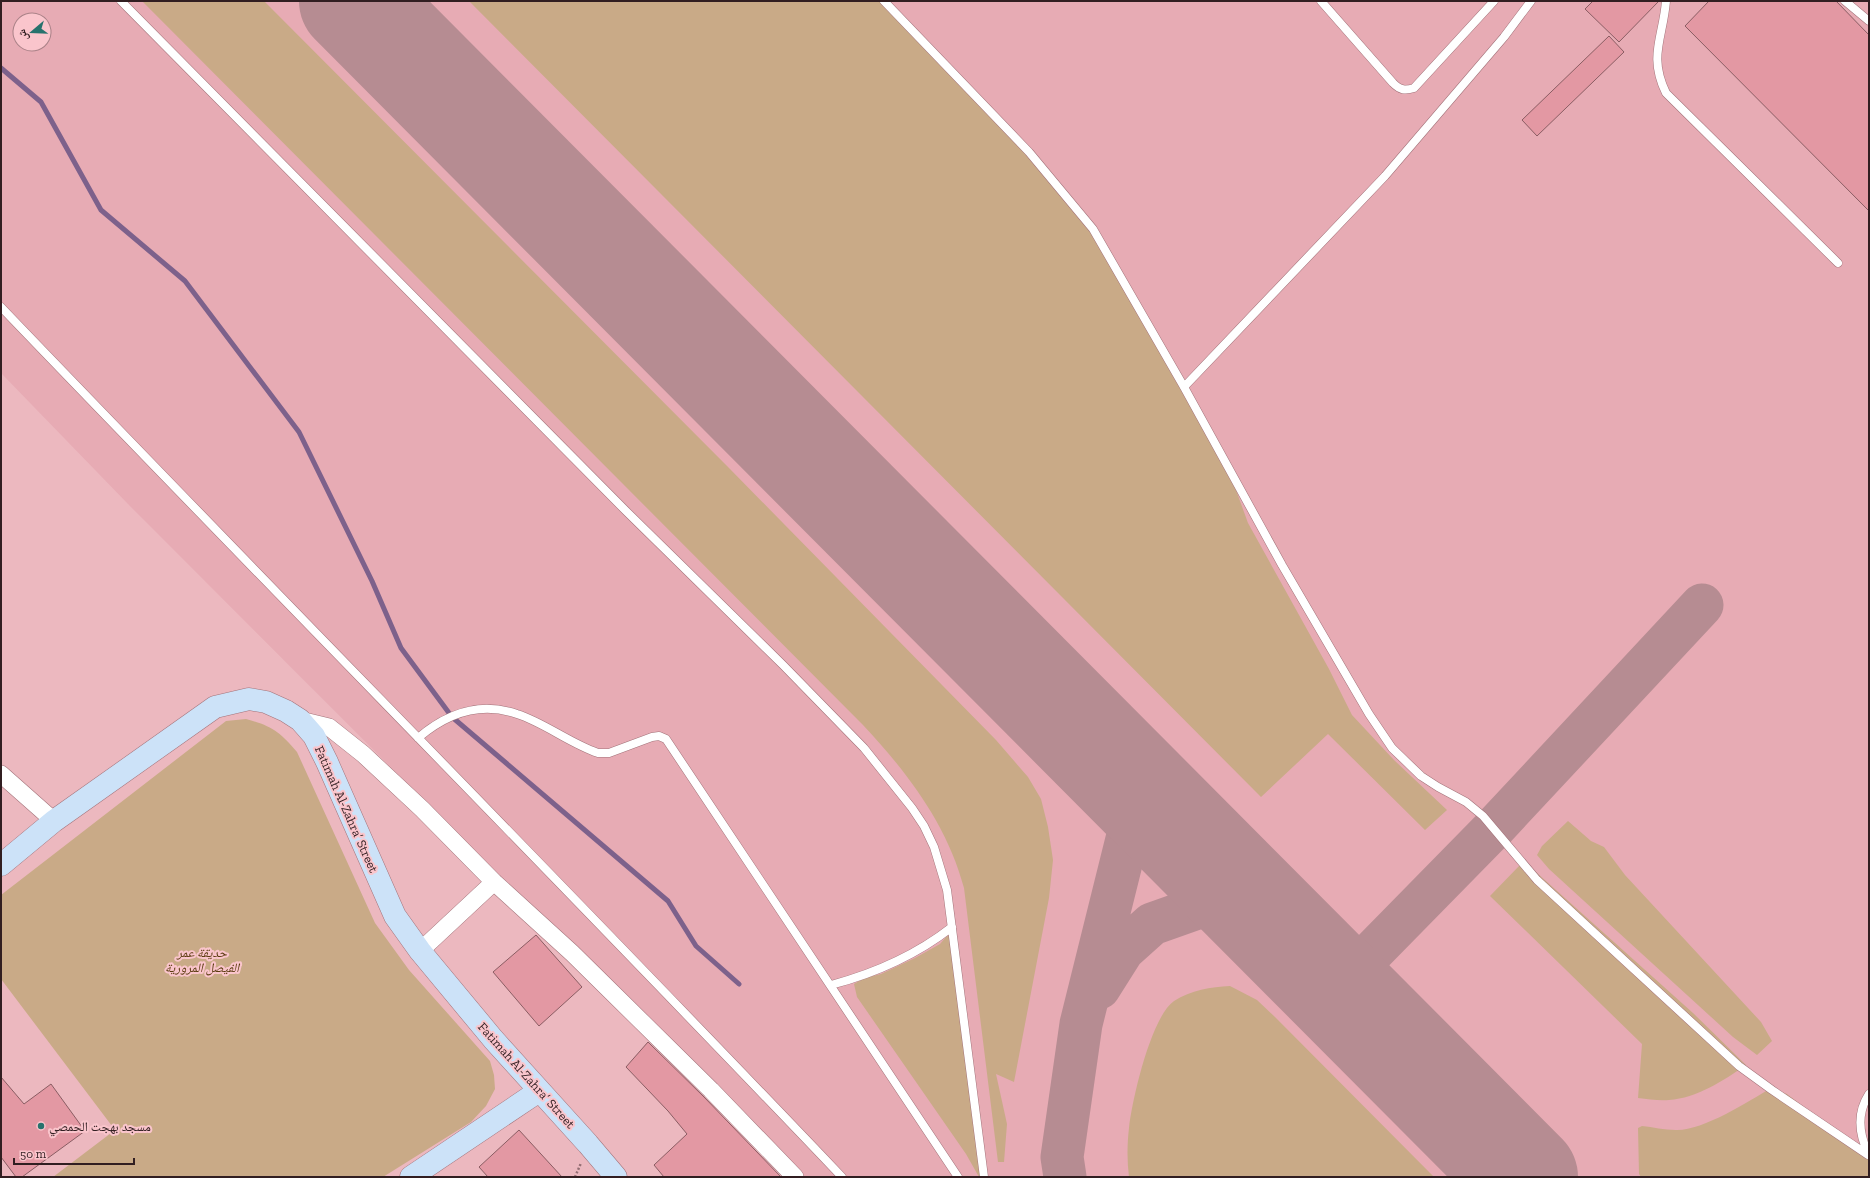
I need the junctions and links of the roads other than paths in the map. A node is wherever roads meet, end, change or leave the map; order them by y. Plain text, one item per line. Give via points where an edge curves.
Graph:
1 (121, 1) edge
2 (884, 1) edge
3 (1321, 1) edge
4 (1494, 1) edge
5 (1531, 1) edge
6 (1666, 1) edge
7 (1845, 1) edge
8 (1869, 21) edge
9 (1838, 263) dead end
10 (1, 307) edge
11 (1184, 386) junction
12 (300, 720) junction
13 (418, 738) junction
14 (1, 774) edge
15 (54, 821) junction
16 (1, 865) edge
17 (494, 882) junction
18 (952, 927) junction
19 (420, 951) junction
20 (831, 985) junction
21 (539, 1091) junction
22 (1869, 1094) edge
23 (1869, 1155) edge
24 (410, 1177) edge
25 (616, 1177) edge
26 (795, 1177) edge
27 (842, 1177) edge
28 (958, 1177) edge
29 (984, 1177) edge

1 - 18 lane via 864,748 912,808 934,847 947,890
2 - 11 lane via 1029,152 1085,219 1100,240
3 - 4 lane via 1393,83 1407,90 1414,88
5 - 11 lane via 1504,37 1385,176
6 - 9 lane via 1656,67 1666,93
7 - 8 lane
10 - 13 lane
11 - 23 lane via 1282,565 1392,748 1421,776 1466,802 1483,816 1542,885 1739,1066
12 - 15 street, Fatimah Al-Zahra’ Street via 266,702 249,698 215,707
12 - 17 street via 329,727 339,733 422,809
12 - 19 street, Fatimah Al-Zahra’ Street via 314,736 327,762 395,916
13 - 20 lane via 447,717 464,711 482,709 518,714 598,753 609,753 652,737 666,739
13 - 27 lane
14 - 15 street
15 - 16 street, Fatimah Al-Zahra’ Street
17 - 19 street
17 - 26 street via 572,953
18 - 20 lane via 907,958 857,978
18 - 29 lane
19 - 21 street, Fatimah Al-Zahra’ Street
20 - 28 lane
21 - 24 street
21 - 25 street, Fatimah Al-Zahra’ Street
22 - 23 lane via 1864,1101 1859,1120 1861,1138

